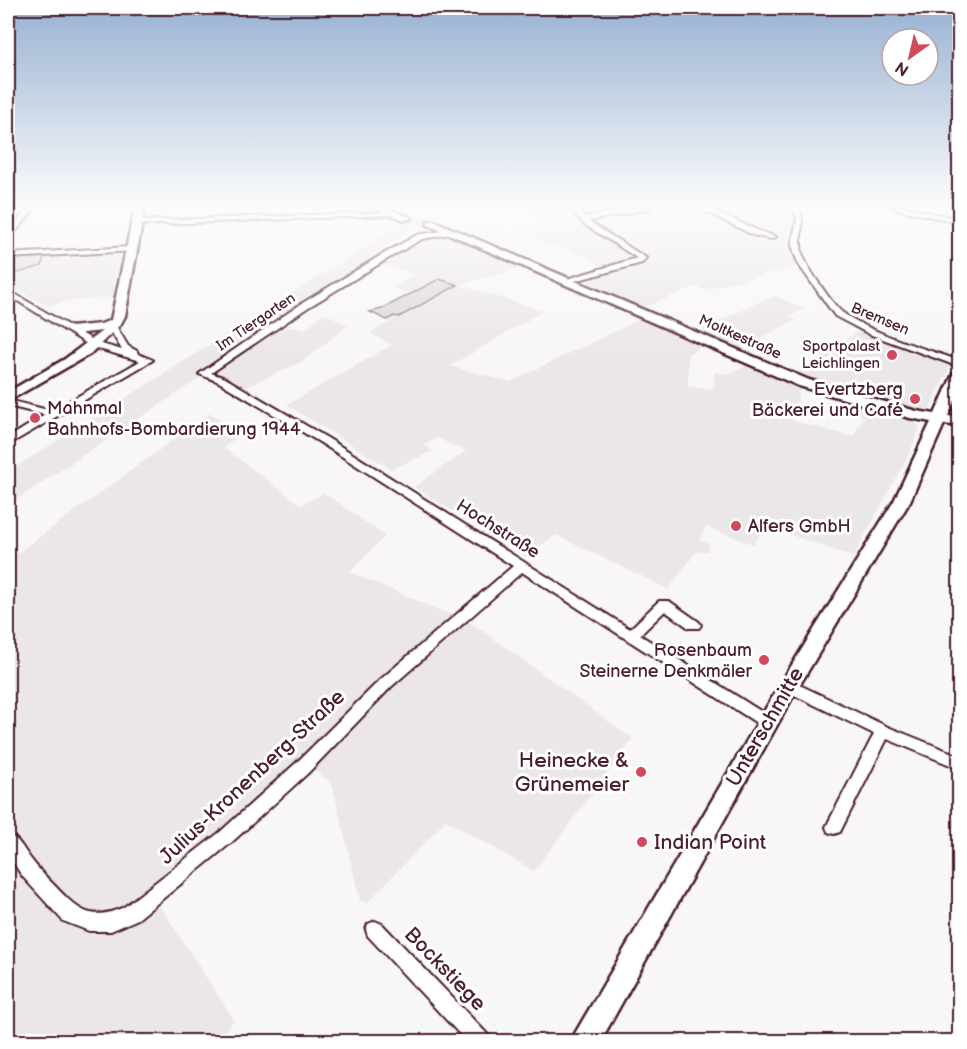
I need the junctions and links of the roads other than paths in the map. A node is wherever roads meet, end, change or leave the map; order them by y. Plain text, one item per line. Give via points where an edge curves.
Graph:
1 (129, 256) edge
2 (386, 256) edge
3 (511, 256) edge
4 (639, 256) edge
5 (799, 256) edge
6 (570, 281) junction
7 (8, 291) edge
8 (114, 325) junction
9 (74, 330) junction
10 (95, 345) junction
11 (148, 360) junction
12 (960, 364) edge
13 (204, 374) joint
14 (960, 374) edge
15 (8, 398) edge
16 (8, 403) edge
17 (52, 414) junction
18 (938, 419) junction
19 (960, 422) edge
20 (8, 442) edge
21 (522, 565) junction
22 (694, 625) dead end
23 (632, 636) junction
24 (789, 686) junction
25 (768, 723) junction
26 (883, 731) junction
27 (960, 763) edge
28 (834, 827) dead end
29 (8, 842) edge
30 (375, 930) dead end
31 (590, 1039) edge
32 (481, 1041) edge

1 - 8 main road
2 - 13 street, Im Tiergarten
3 - 6 main road, Moltkestraße
4 - 6 street via 642,259
5 - 12 street, Bremsen via 838,314 872,332
6 - 18 main road, Moltkestraße via 804,383
7 - 9 street
8 - 9 main road
8 - 10 main road
8 - 11 street via 125,348
9 - 10 street
10 - 11 street
10 - 15 main road
11 - 17 street
13 - 21 street, Hochstraße via 275,410
14 - 18 main road, Unterschmitte
16 - 17 street
17 - 20 street
18 - 19 main road, Moltkestraße
18 - 24 main road, Unterschmitte via 902,501
21 - 23 street, Hochstraße
21 - 29 street, Julius-Kronenberg-Straße via 386,683 226,837 131,913 111,922 89,922 70,915
22 - 23 street via 664,604
23 - 25 street, Hochstraße
24 - 25 main road, Unterschmitte
24 - 26 street
25 - 31 main road, Unterschmitte via 670,888
26 - 27 street
26 - 28 street
30 - 32 street, Bockstiege

